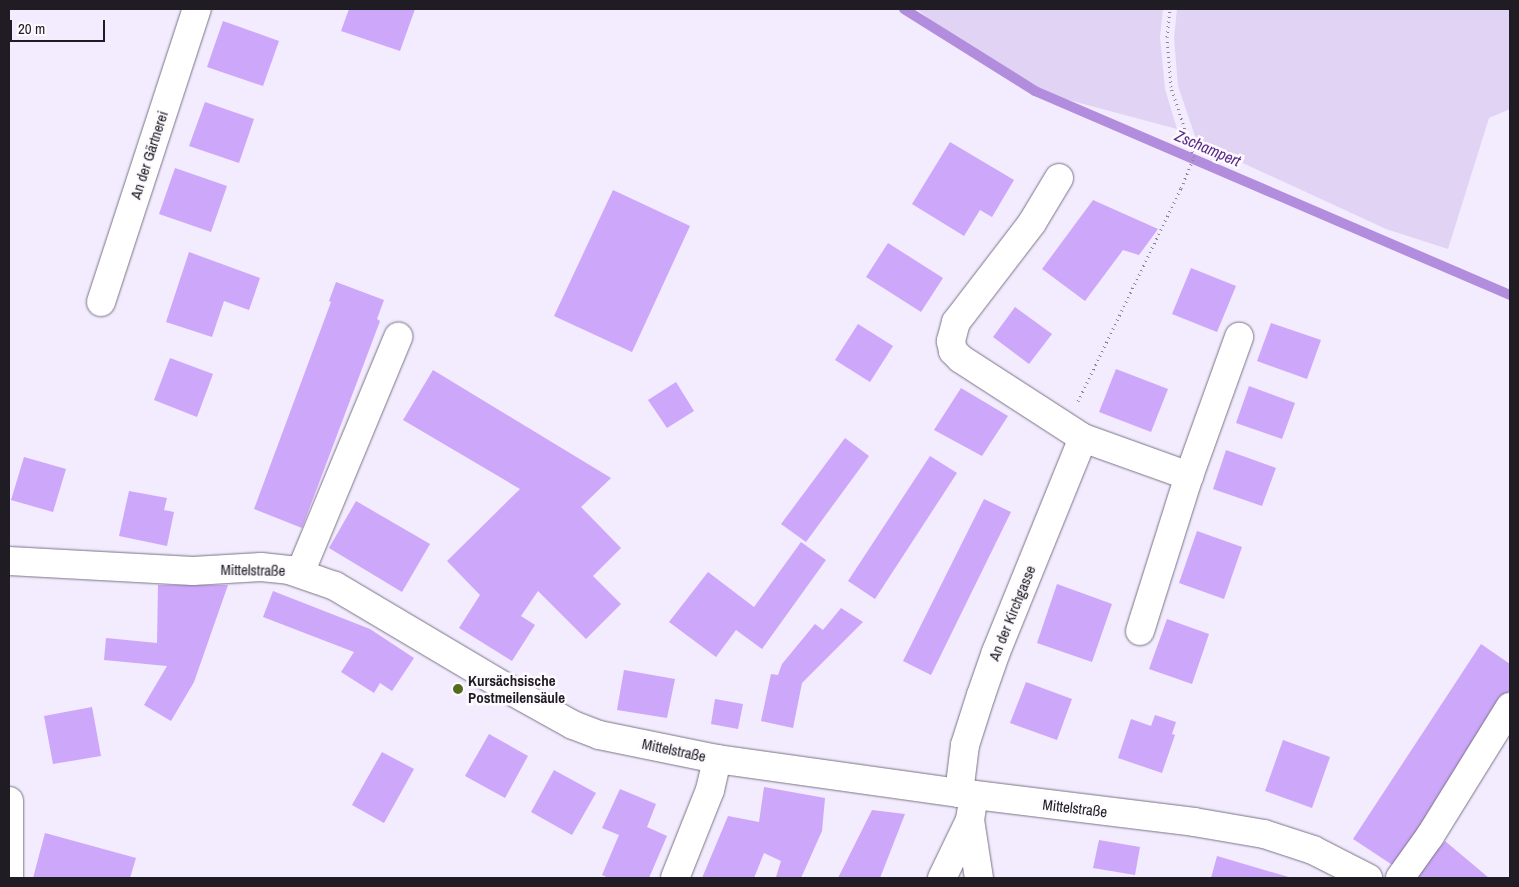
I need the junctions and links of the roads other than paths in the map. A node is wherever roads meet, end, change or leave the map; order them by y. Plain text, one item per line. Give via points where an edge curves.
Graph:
1 (197, 9) edge
2 (1059, 178) dead end
3 (101, 302) dead end
4 (398, 337) dead end
5 (1239, 337) dead end
6 (1074, 432) junction
7 (1189, 476) junction
8 (9, 561) edge
9 (300, 573) junction
10 (1140, 632) dead end
11 (1510, 706) edge
12 (717, 759) junction
13 (9, 800) edge
14 (968, 803) junction
15 (9, 878) edge
16 (674, 878) edge
17 (942, 878) edge
18 (979, 878) edge
19 (1368, 878) edge
20 (1400, 878) edge

1 - 3 street, An der Gärtnerei
2 - 6 street via 1032,223 956,322 951,341 953,351 961,359
4 - 9 street
5 - 7 street
6 - 7 street
6 - 14 street, An der Kirchgasse via 965,745
7 - 10 street
8 - 9 street, Mittelstraße via 193,571 261,567
9 - 12 street, Mittelstraße via 350,594 573,725 599,734
11 - 20 street via 1430,836
12 - 14 street, Mittelstraße
12 - 16 street via 710,790
13 - 15 street
14 - 17 street
14 - 18 street
14 - 19 street, Mittelstraße via 1194,822 1264,834 1313,850

